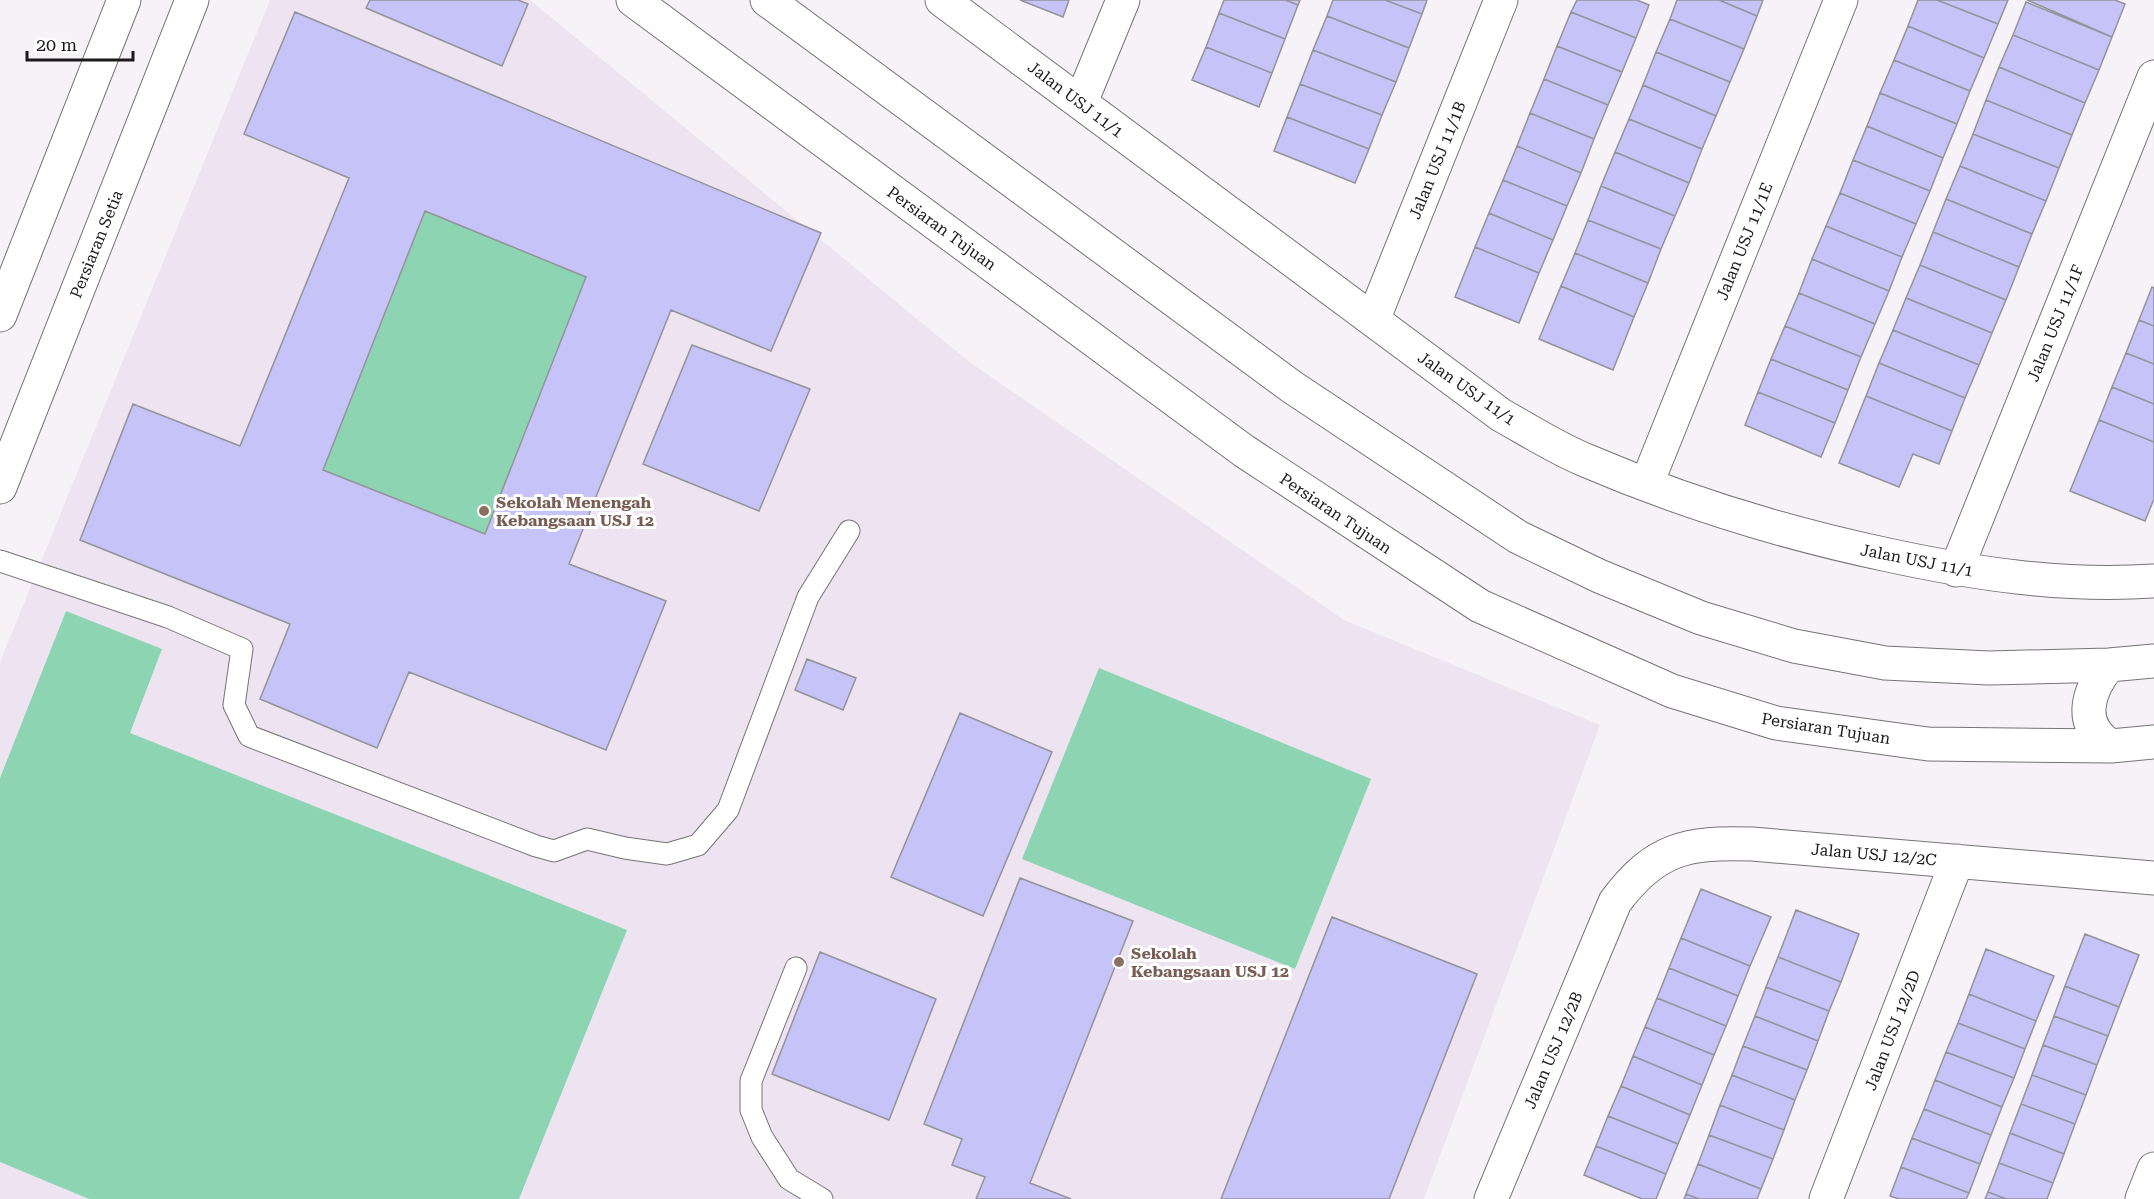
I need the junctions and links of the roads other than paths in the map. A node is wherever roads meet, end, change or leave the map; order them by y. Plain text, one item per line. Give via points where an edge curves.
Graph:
1 (124, 0) edge
2 (192, 0) edge
3 (633, 0) edge
4 (767, 0) edge
5 (942, 0) edge
6 (1123, 0) edge
7 (1502, 0) edge
8 (1841, 0) edge
9 (2154, 77) edge
10 (1081, 102) junction
11 (0, 315) edge
12 (1373, 320) junction
13 (1647, 483) junction
14 (0, 487) edge
15 (849, 531) dead end
16 (0, 561) edge
17 (1956, 570) junction
18 (2154, 581) edge
19 (2154, 661) edge
20 (2109, 665) junction
21 (2154, 742) edge
22 (2111, 746) junction
23 (1957, 861) junction
24 (2154, 878) edge
25 (1615, 902) joint
26 (796, 968) dead end
27 (2154, 1169) edge
28 (822, 1199) edge
29 (1491, 1199) edge
30 (1826, 1199) edge
31 (2142, 1199) edge

1 - 11 main road
2 - 14 main road, Persiaran Setia
3 - 22 main road, Persiaran Tujuan via 1244,451 1480,606 1672,691 1776,723 1928,744
4 - 20 main road via 1292,387 1518,537 1701,618 1794,646 1885,663 1989,668
5 - 10 main road, Jalan USJ 11/1
6 - 10 main road
7 - 12 main road, Jalan USJ 11/1B
8 - 13 main road, Jalan USJ 11/1E
9 - 17 main road, Jalan USJ 11/1F
10 - 12 main road, Jalan USJ 11/1
12 - 13 main road, Jalan USJ 11/1 via 1501,415 1583,460
13 - 17 main road, Jalan USJ 11/1 via 1696,504 1803,537
15 - 16 lane via 808,597 729,810 698,845 667,854 625,849 587,838 554,851 536,846 249,736 234,705 242,650 168,617
17 - 18 main road, Jalan USJ 11/1 via 2042,581
19 - 20 main road
20 - 22 main road via 2089,696 2087,711 2094,731
21 - 22 main road, Persiaran Tujuan
23 - 24 main road, Jalan USJ 12/2C
23 - 25 main road, Jalan USJ 12/2C via 1719,843 1688,847 1657,858 1632,878
23 - 30 main road, Jalan USJ 12/2D
25 - 29 main road, Jalan USJ 12/2B
26 - 28 lane via 751,1081 751,1110 762,1137 789,1179
27 - 31 main road

